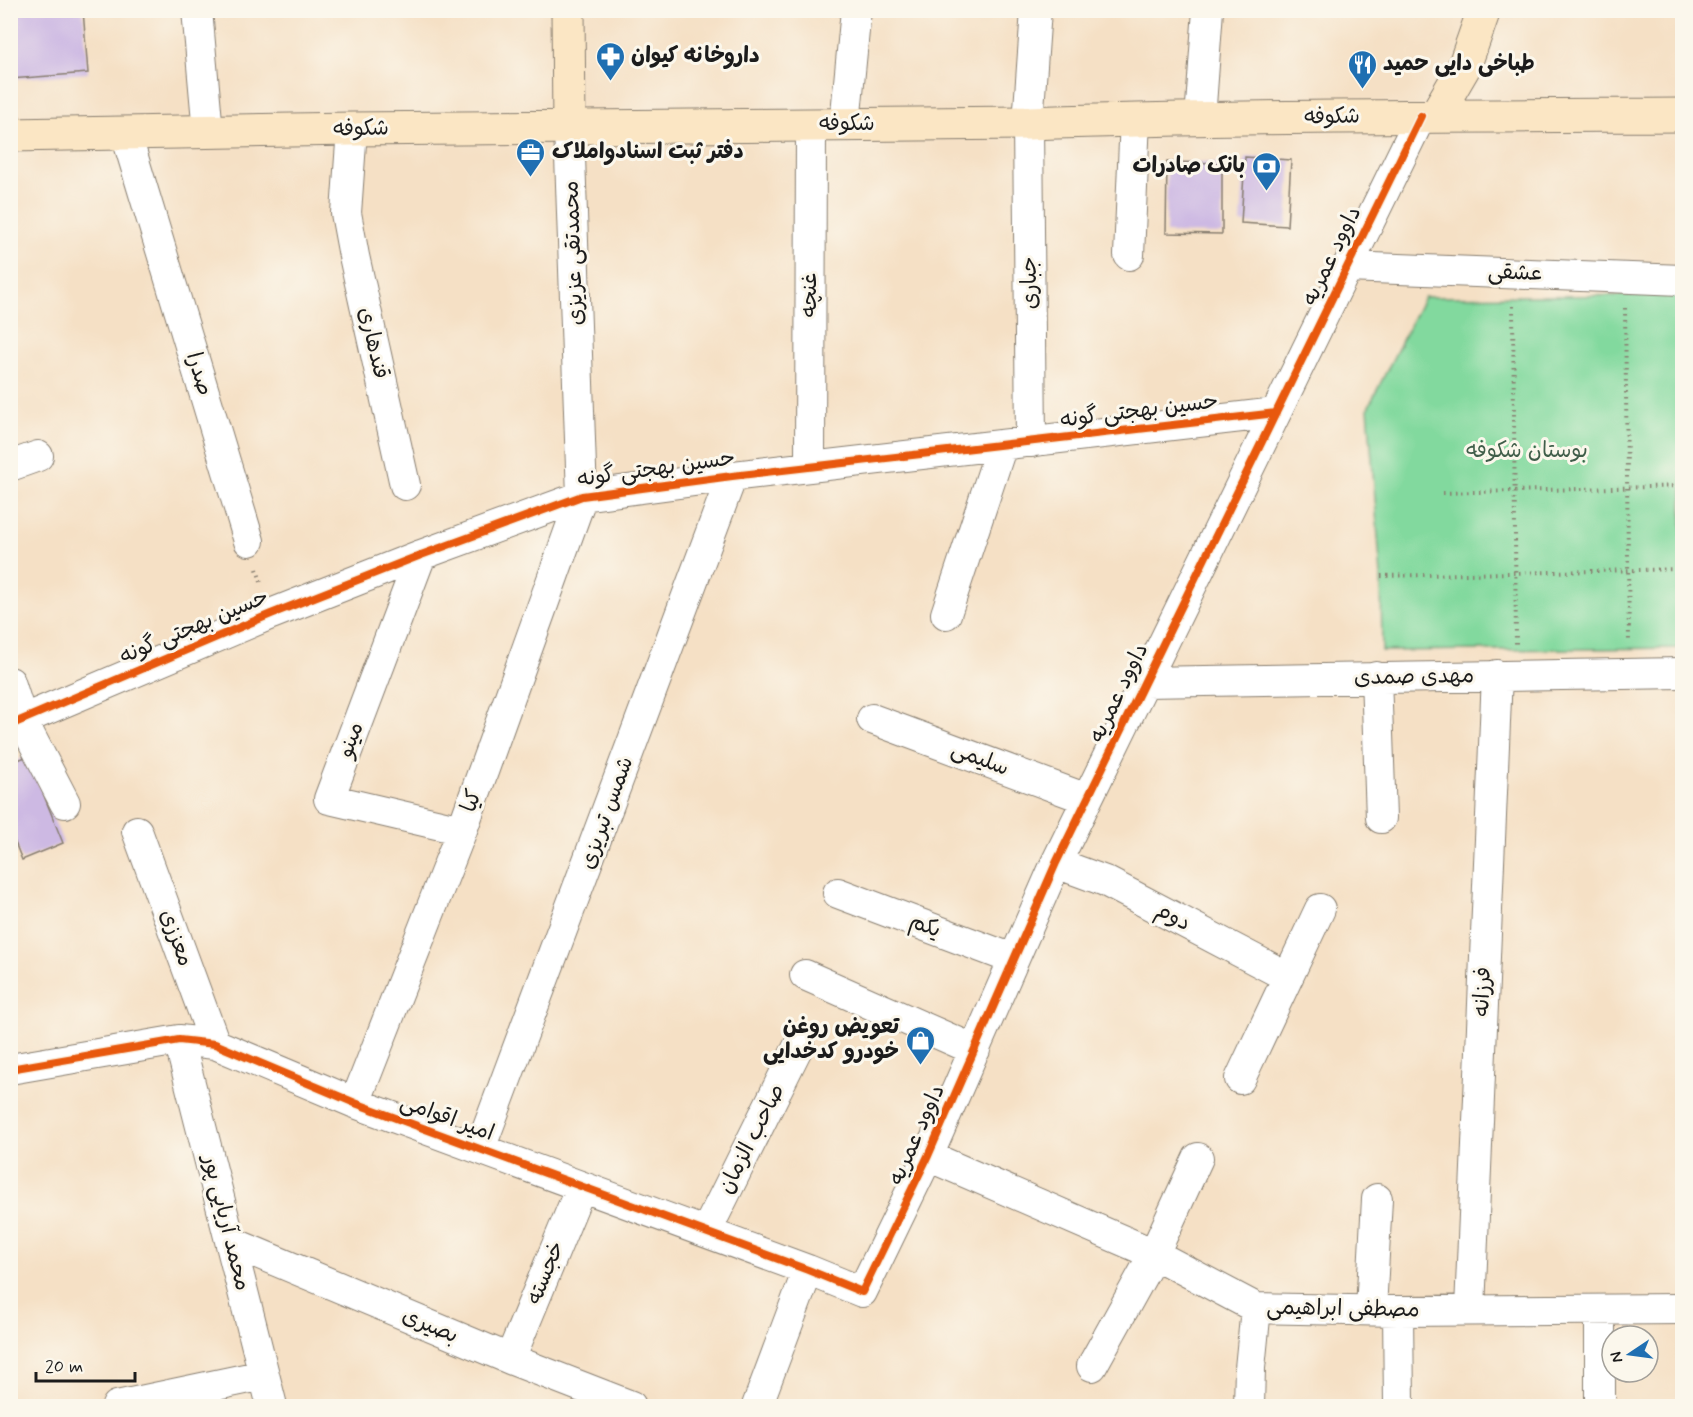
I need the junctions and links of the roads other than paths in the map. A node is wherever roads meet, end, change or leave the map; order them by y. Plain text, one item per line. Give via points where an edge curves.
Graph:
1 (197, 10) edge
2 (577, 10) edge
3 (856, 10) edge
4 (1036, 10) edge
5 (1208, 10) edge
6 (1484, 10) edge
7 (568, 11) edge
8 (1429, 115) junction
9 (1683, 115) edge
10 (1135, 119) junction
11 (1200, 119) junction
12 (1028, 123) junction
13 (811, 124) junction
14 (845, 124) junction
15 (569, 128) junction
16 (352, 129) junction
17 (208, 132) junction
18 (126, 134) junction
19 (10, 135) edge
20 (1129, 255) dead end
21 (1347, 267) junction
22 (1682, 280) edge
23 (1276, 413) junction
24 (1017, 444) junction
25 (38, 456) dead end
26 (10, 466) edge
27 (810, 466) junction
28 (732, 476) junction
29 (405, 485) dead end
30 (582, 496) junction
31 (249, 541) road end
32 (421, 555) junction
33 (946, 614) dead end
34 (1683, 673) edge
35 (1497, 675) junction
36 (1376, 677) junction
37 (10, 682) edge
38 (1144, 682) junction
39 (872, 719) dead end
40 (16, 723) edge
41 (1088, 799) junction
42 (65, 803) dead end
43 (1382, 818) dead end
44 (462, 830) junction
45 (137, 831) dead end
46 (1056, 863) junction
47 (838, 893) dead end
48 (1320, 909) dead end
49 (1013, 959) junction
50 (805, 975) dead end
51 (1288, 977) junction
52 (179, 1040) junction
53 (215, 1044) junction
54 (799, 1045) dead end
55 (975, 1050) junction
56 (10, 1068) edge
57 (1240, 1079) dead end
58 (355, 1103) junction
59 (480, 1149) junction
60 (928, 1156) junction
61 (1198, 1158) dead end
62 (581, 1187) junction
63 (1377, 1199) dead end
64 (706, 1232) junction
65 (231, 1242) junction
66 (1154, 1254) junction
67 (808, 1270) junction
68 (862, 1292) joint
69 (1256, 1308) junction
70 (1470, 1309) junction
71 (1683, 1309) edge
72 (1600, 1310) junction
73 (1385, 1311) junction
74 (510, 1359) junction
75 (1092, 1366) dead end
76 (264, 1375) junction
77 (117, 1407) edge
78 (272, 1407) edge
79 (631, 1407) edge
80 (757, 1407) edge
81 (1249, 1407) edge
82 (1399, 1407) edge
83 (1600, 1407) edge

1 - 17 street
2 - 7 street
3 - 14 street
4 - 12 street, جباری
5 - 11 street
6 - 8 main road via 1464,67
7 - 15 main road, محمدتقی عزیزی
8 - 9 main road, شکوفه
8 - 11 main road, شکوفه
8 - 21 street, داوود عمریه
10 - 11 main road, شکوفه
10 - 12 main road, شکوفه
10 - 20 street
12 - 14 main road, شکوفه
12 - 24 street, جباری
13 - 14 main road, شکوفه
13 - 15 main road, شکوفه
13 - 27 street, غنچه
15 - 16 main road, شکوفه
15 - 30 street, محمدتقی عزیزی
16 - 17 main road, شکوفه
16 - 29 street, قندهاری via 346,213
17 - 18 main road, شکوفه
18 - 19 main road, شکوفه
18 - 31 street, صدرا
21 - 22 street, عشقی
21 - 23 street, داوود عمریه
23 - 24 street, حسین بهجتی گونه
23 - 38 street, داوود عمریه
24 - 27 street, حسین بهجتی گونه
24 - 33 street, جباری
25 - 26 street
27 - 28 street, حسین بهجتی گونه
28 - 30 street, حسین بهجتی گونه
28 - 59 street, شمس تبریزی
30 - 32 street, حسین بهجتی گونه
30 - 44 street, کیا
32 - 40 street, حسین بهجتی گونه
32 - 44 street, مینو via 329,799
34 - 35 street, مهدی صمدی
35 - 36 street, مهدی صمدی
35 - 70 street, فرزانه
36 - 38 street, مهدی صمدی
36 - 43 street
37 - 40 street
38 - 41 street, داوود عمریه
39 - 41 street, سلیمی
40 - 42 street
41 - 46 street, داوود عمریه
44 - 58 street, کیا
45 - 53 street, معززی
46 - 49 street, داوود عمریه
46 - 51 street, دوم via 1105,881
47 - 49 street, یکم
48 - 51 street
49 - 55 street, داوود عمریه
50 - 55 street
51 - 57 street
52 - 53 street, امیر اقوامی
52 - 56 street, امیر اقوامی
52 - 65 street, محمد آریایی پور
53 - 58 street, امیر اقوامی
54 - 64 street, صاحب الزمان
55 - 60 street, داوود عمریه
58 - 59 street, امیر اقوامی
59 - 62 street, امیر اقوامی
60 - 66 street, مصطفی ابراهیمی
60 - 68 street, داوود عمریه
61 - 66 street
62 - 64 street, امیر اقوامی
62 - 74 street, خجسته
63 - 73 street
64 - 67 street, امیر اقوامی
65 - 74 street, بصیری
65 - 76 street, محمد آریایی پور
66 - 69 street, مصطفی ابراهیمی
66 - 75 street
67 - 68 street, امیر اقوامی
67 - 80 street
69 - 73 street, مصطفی ابراهیمی
69 - 81 street
70 - 72 street, مصطفی ابراهیمی
70 - 73 street, مصطفی ابراهیمی
71 - 72 street, مصطفی ابراهیمی
72 - 83 street
73 - 82 street
74 - 79 street, بصیری
76 - 77 street
76 - 78 street, محمد آریایی پور

